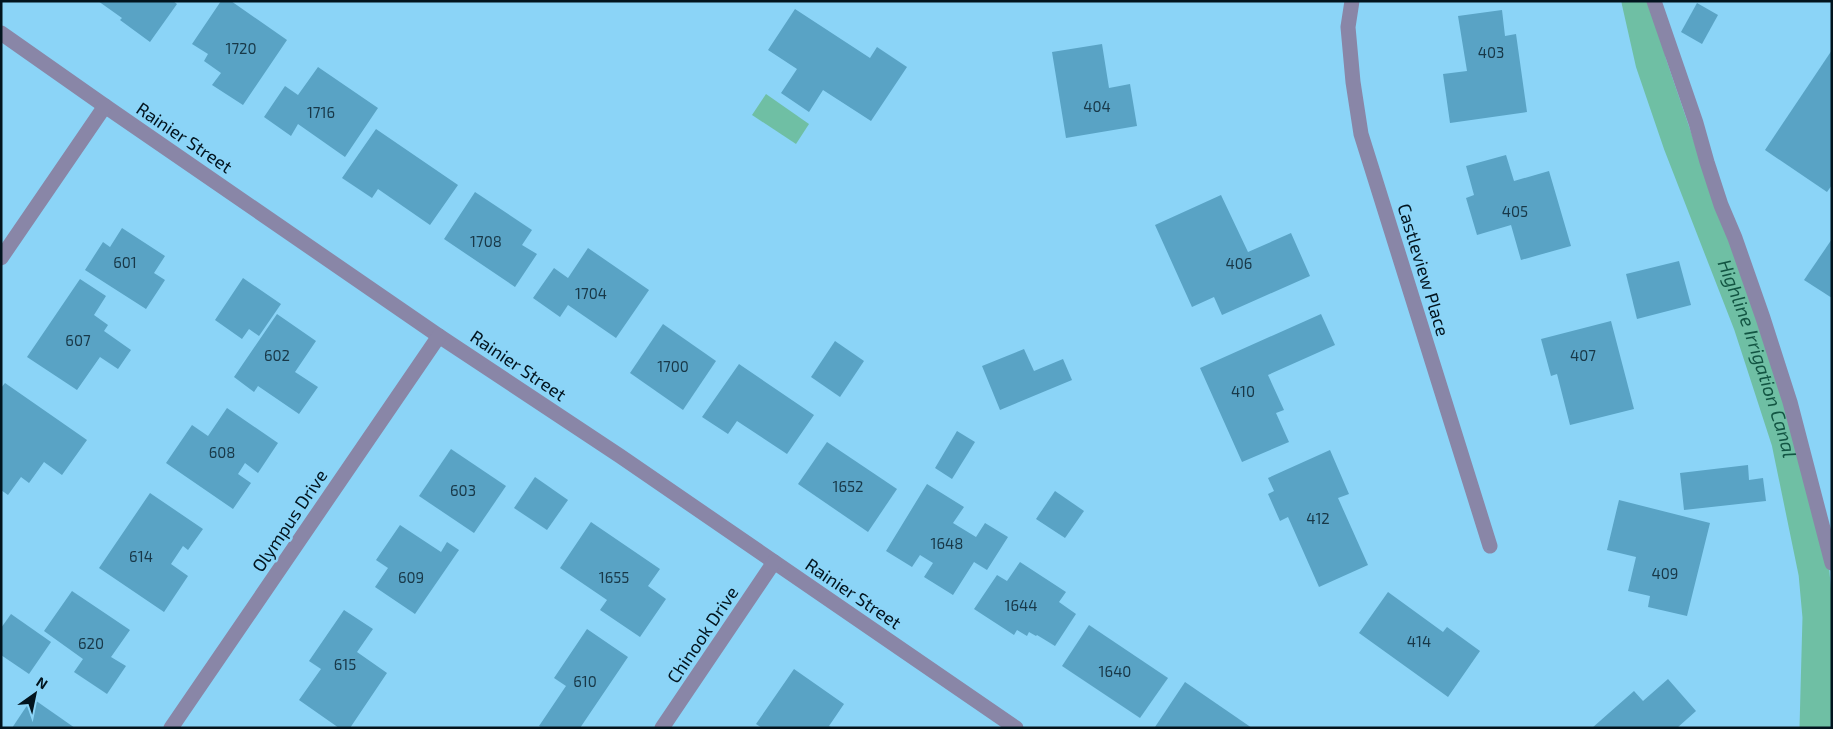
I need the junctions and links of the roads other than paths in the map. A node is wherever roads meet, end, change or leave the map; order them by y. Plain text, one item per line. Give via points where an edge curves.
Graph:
1 (1352, 1) edge
2 (1654, 1) edge
3 (1, 33) edge
4 (105, 106) junction
5 (1, 258) edge
6 (439, 336) junction
7 (1490, 546) dead end
8 (774, 562) junction
9 (1832, 563) edge
10 (171, 728) edge
11 (662, 728) edge
12 (1016, 728) edge

1 - 7 street, Castleview Place via 1348,27 1361,134
2 - 9 street via 1721,205 1764,318 1790,402
3 - 4 street, Rainier Street
4 - 5 street
4 - 6 street, Rainier Street
6 - 8 street, Rainier Street
6 - 10 street, Olympus Drive
8 - 11 street, Chinook Drive
8 - 12 street, Rainier Street

